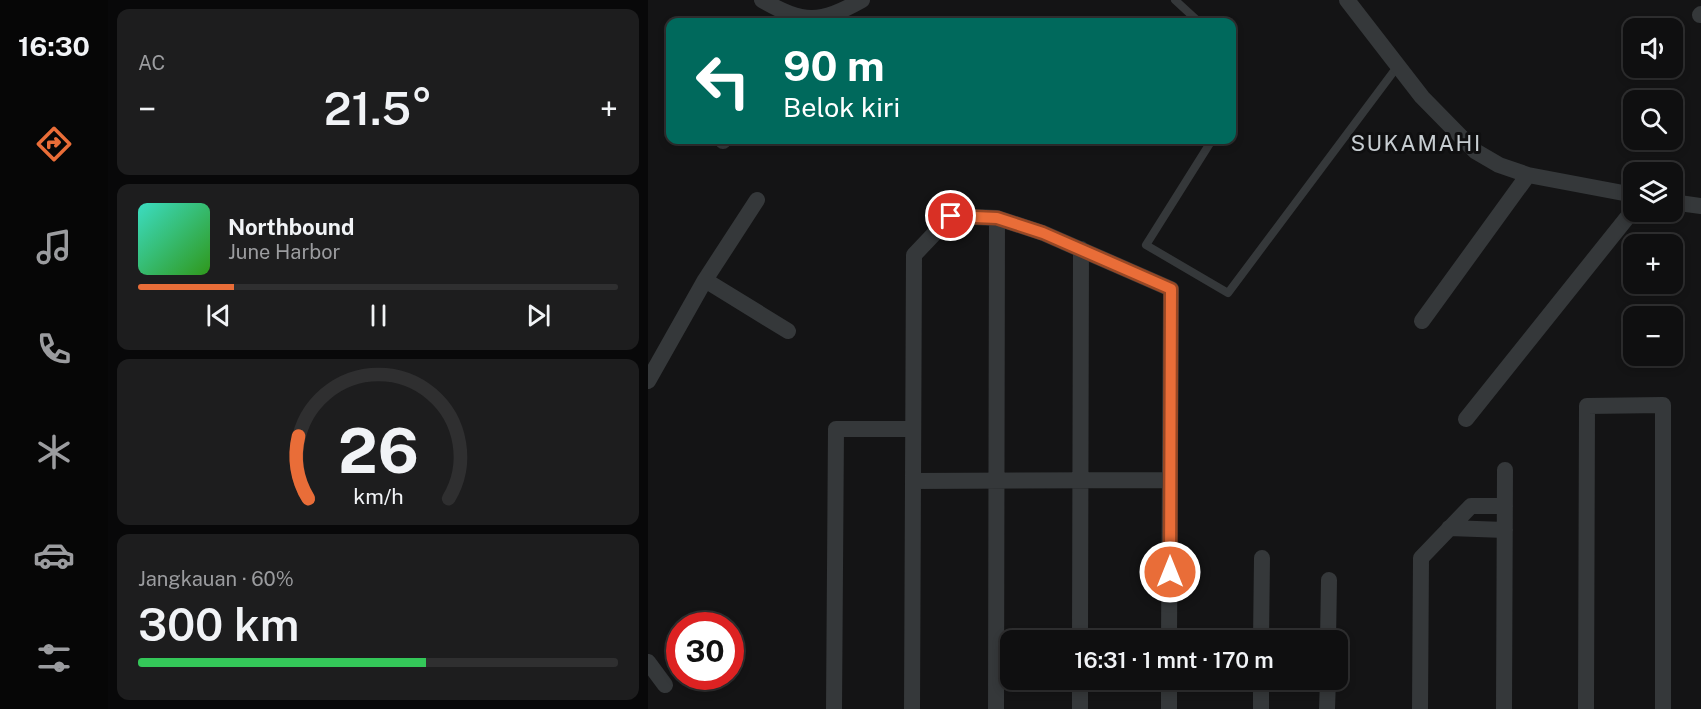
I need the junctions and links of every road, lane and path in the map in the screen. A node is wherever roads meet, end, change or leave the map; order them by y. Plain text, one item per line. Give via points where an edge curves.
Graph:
1 (762, 0) edge
2 (862, 0) edge
3 (1175, 0) edge
4 (1347, 0) edge
5 (794, 18) edge
6 (820, 18) edge
7 (1195, 18) edge
8 (1397, 67) junction
9 (1209, 144) edge
10 (1528, 175) junction
11 (1623, 193) edge
12 (757, 200) dead end
13 (1683, 204) edge
14 (1701, 206) edge
15 (997, 218) junction
16 (1624, 222) edge
17 (1081, 249) junction
18 (705, 280) junction
19 (1422, 321) dead end
20 (788, 331) dead end
21 (648, 381) edge
22 (1466, 419) dead end
23 (913, 429) junction
24 (1506, 470) dead end
25 (1081, 480) junction
26 (1170, 480) junction
27 (913, 481) junction
28 (996, 481) junction
29 (1505, 506) junction
30 (1449, 528) junction
31 (1505, 530) junction
32 (1262, 558) dead end
33 (1329, 580) dead end
34 (1080, 630) edge
35 (1169, 630) edge
36 (1262, 630) edge
37 (1328, 630) edge
38 (648, 663) edge
39 (666, 686) dead end
40 (1080, 690) edge
41 (1169, 690) edge
42 (1261, 690) edge
43 (1328, 690) edge
44 (834, 709) edge
45 (912, 709) edge
46 (996, 709) edge
47 (1080, 709) edge
48 (1169, 709) edge
49 (1261, 709) edge
50 (1327, 709) edge
51 (1420, 709) edge
52 (1504, 709) edge
53 (1586, 709) edge
54 (1663, 709) edge

1 - 5 street
2 - 6 street
3 - 7 lane
4 - 8 street
8 - 9 lane via 1228,293 1146,245
8 - 10 street via 1475,151
10 - 11 street
10 - 19 street
12 - 18 street
13 - 14 street
15 - 17 street
15 - 23 street via 951,216 914,255
15 - 28 street
16 - 22 street
17 - 25 street
17 - 26 street via 1171,289
18 - 20 street
18 - 21 street
23 - 27 street
23 - 44 street via 836,429
24 - 29 street
25 - 26 street
25 - 28 street
25 - 34 street
26 - 35 street
27 - 28 street
27 - 45 street
28 - 46 street
29 - 30 street via 1471,506
29 - 31 street
30 - 31 street
30 - 51 street via 1421,558
31 - 52 street
32 - 36 street
33 - 37 street
38 - 39 street
40 - 47 street
41 - 48 street
42 - 49 street
43 - 50 street
53 - 54 street via 1587,406 1663,405

